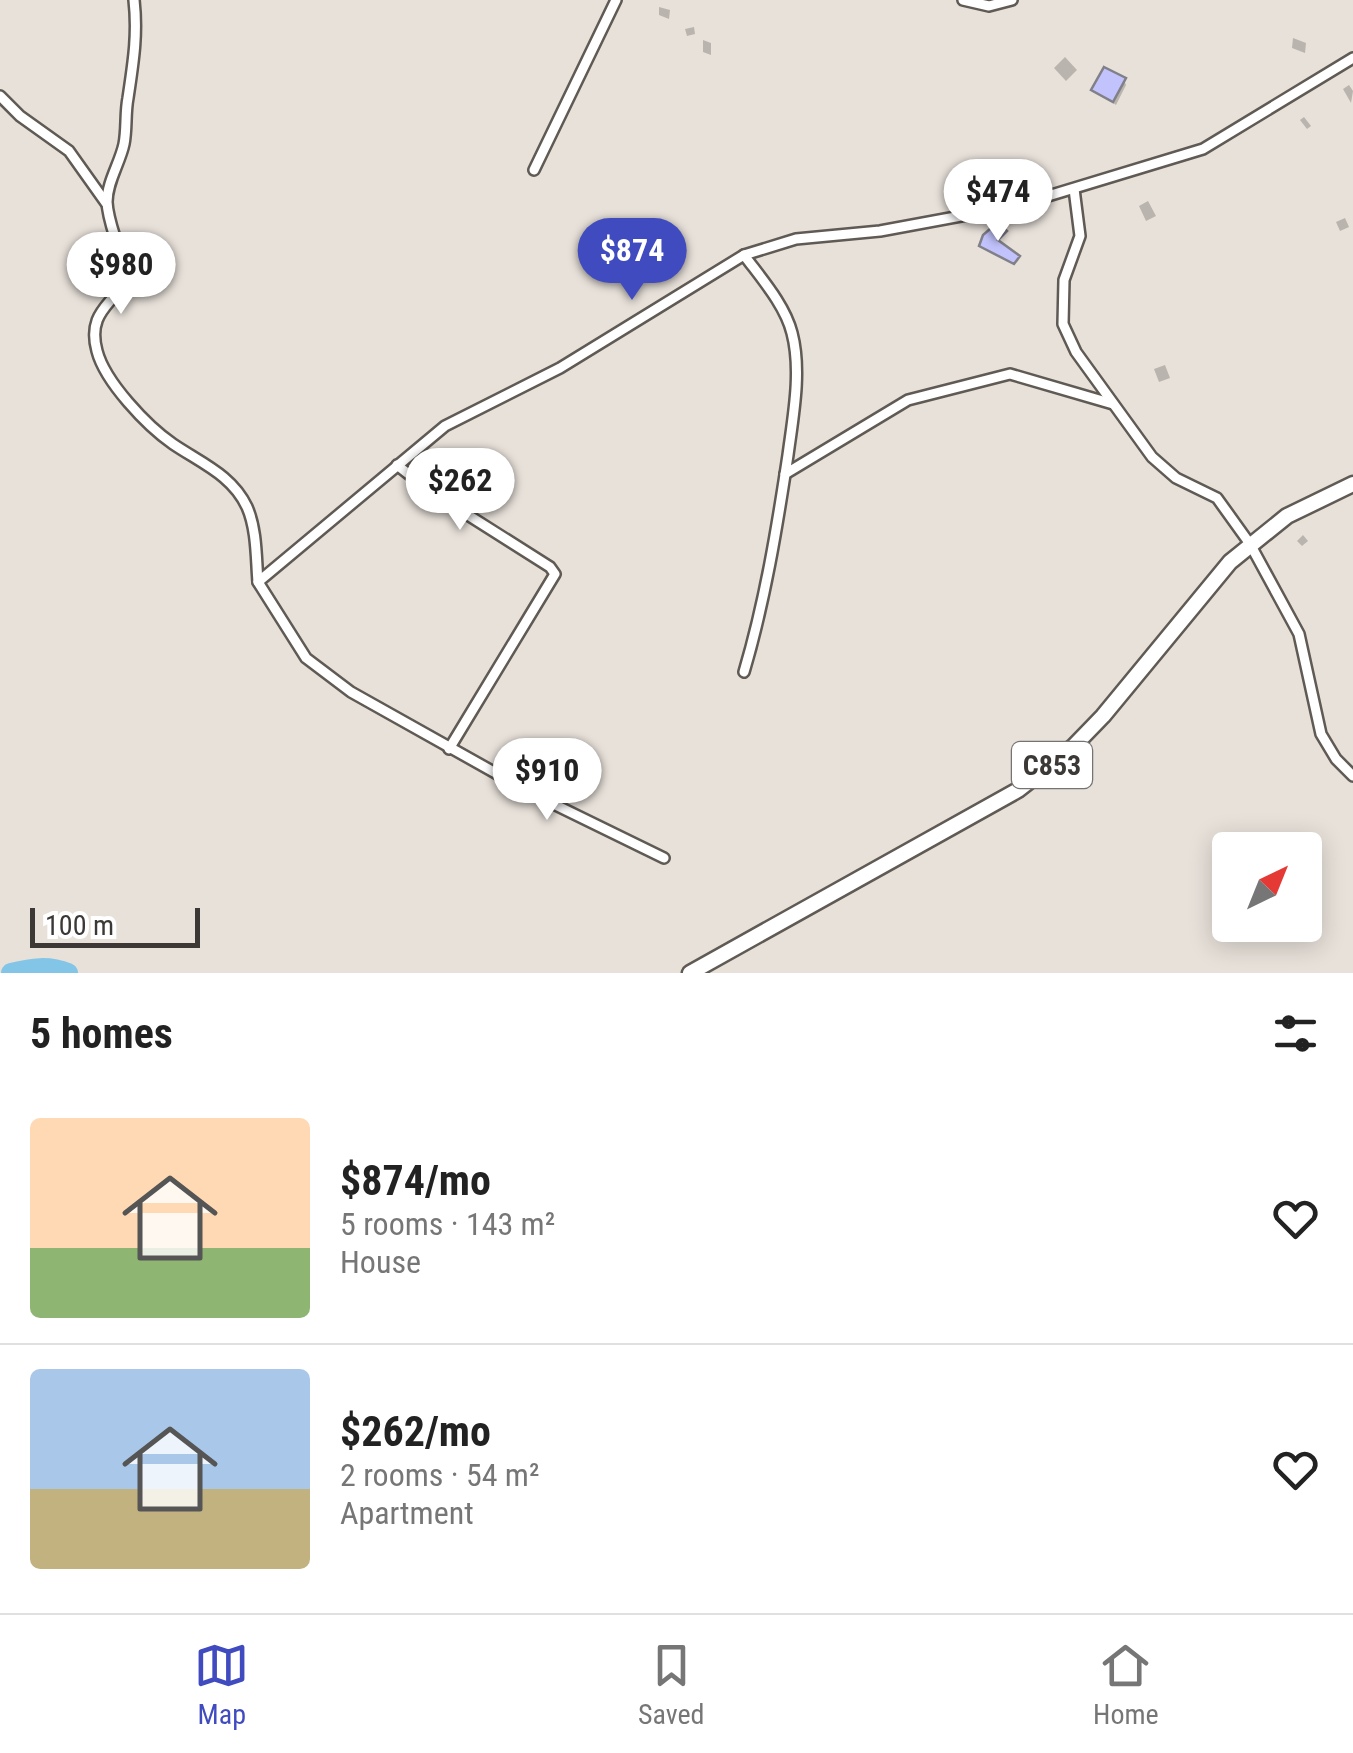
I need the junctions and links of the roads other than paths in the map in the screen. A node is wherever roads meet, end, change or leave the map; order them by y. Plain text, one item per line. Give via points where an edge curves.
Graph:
1 (134, 0) edge
2 (616, 0) edge
3 (962, 0) edge
4 (1012, 0) edge
5 (988, 3) edge
6 (1353, 58) edge
7 (0, 96) edge
8 (534, 170) dead end
9 (1074, 189) junction
10 (107, 204) junction
11 (744, 255) junction
12 (1116, 405) junction
13 (397, 465) junction
14 (785, 474) junction
15 (1353, 484) edge
16 (1250, 544) junction
17 (258, 582) junction
18 (744, 672) dead end
19 (450, 749) junction
20 (1353, 776) edge
21 (664, 858) dead end
22 (690, 973) edge

1 - 10 street via 138,26 125,141
2 - 8 street
3 - 5 street
4 - 5 street
6 - 9 street via 1220,141
7 - 10 street via 68,151
9 - 11 street via 936,222 796,239
9 - 12 street via 1080,236 1064,280 1063,324
10 - 17 street via 123,276 98,316 94,340 100,362 151,425 236,488 254,531
11 - 13 street via 560,368 445,426
11 - 14 street via 792,331 796,366
12 - 14 street via 1010,374 908,400
12 - 16 street via 1152,456 1176,478 1218,498
13 - 17 street
13 - 19 street via 555,574
14 - 18 street
15 - 16 main road, C853 via 1288,516
16 - 20 street via 1299,634 1321,734
16 - 22 main road, C853 via 1103,716 1046,771
17 - 19 street via 317,668
19 - 21 street

